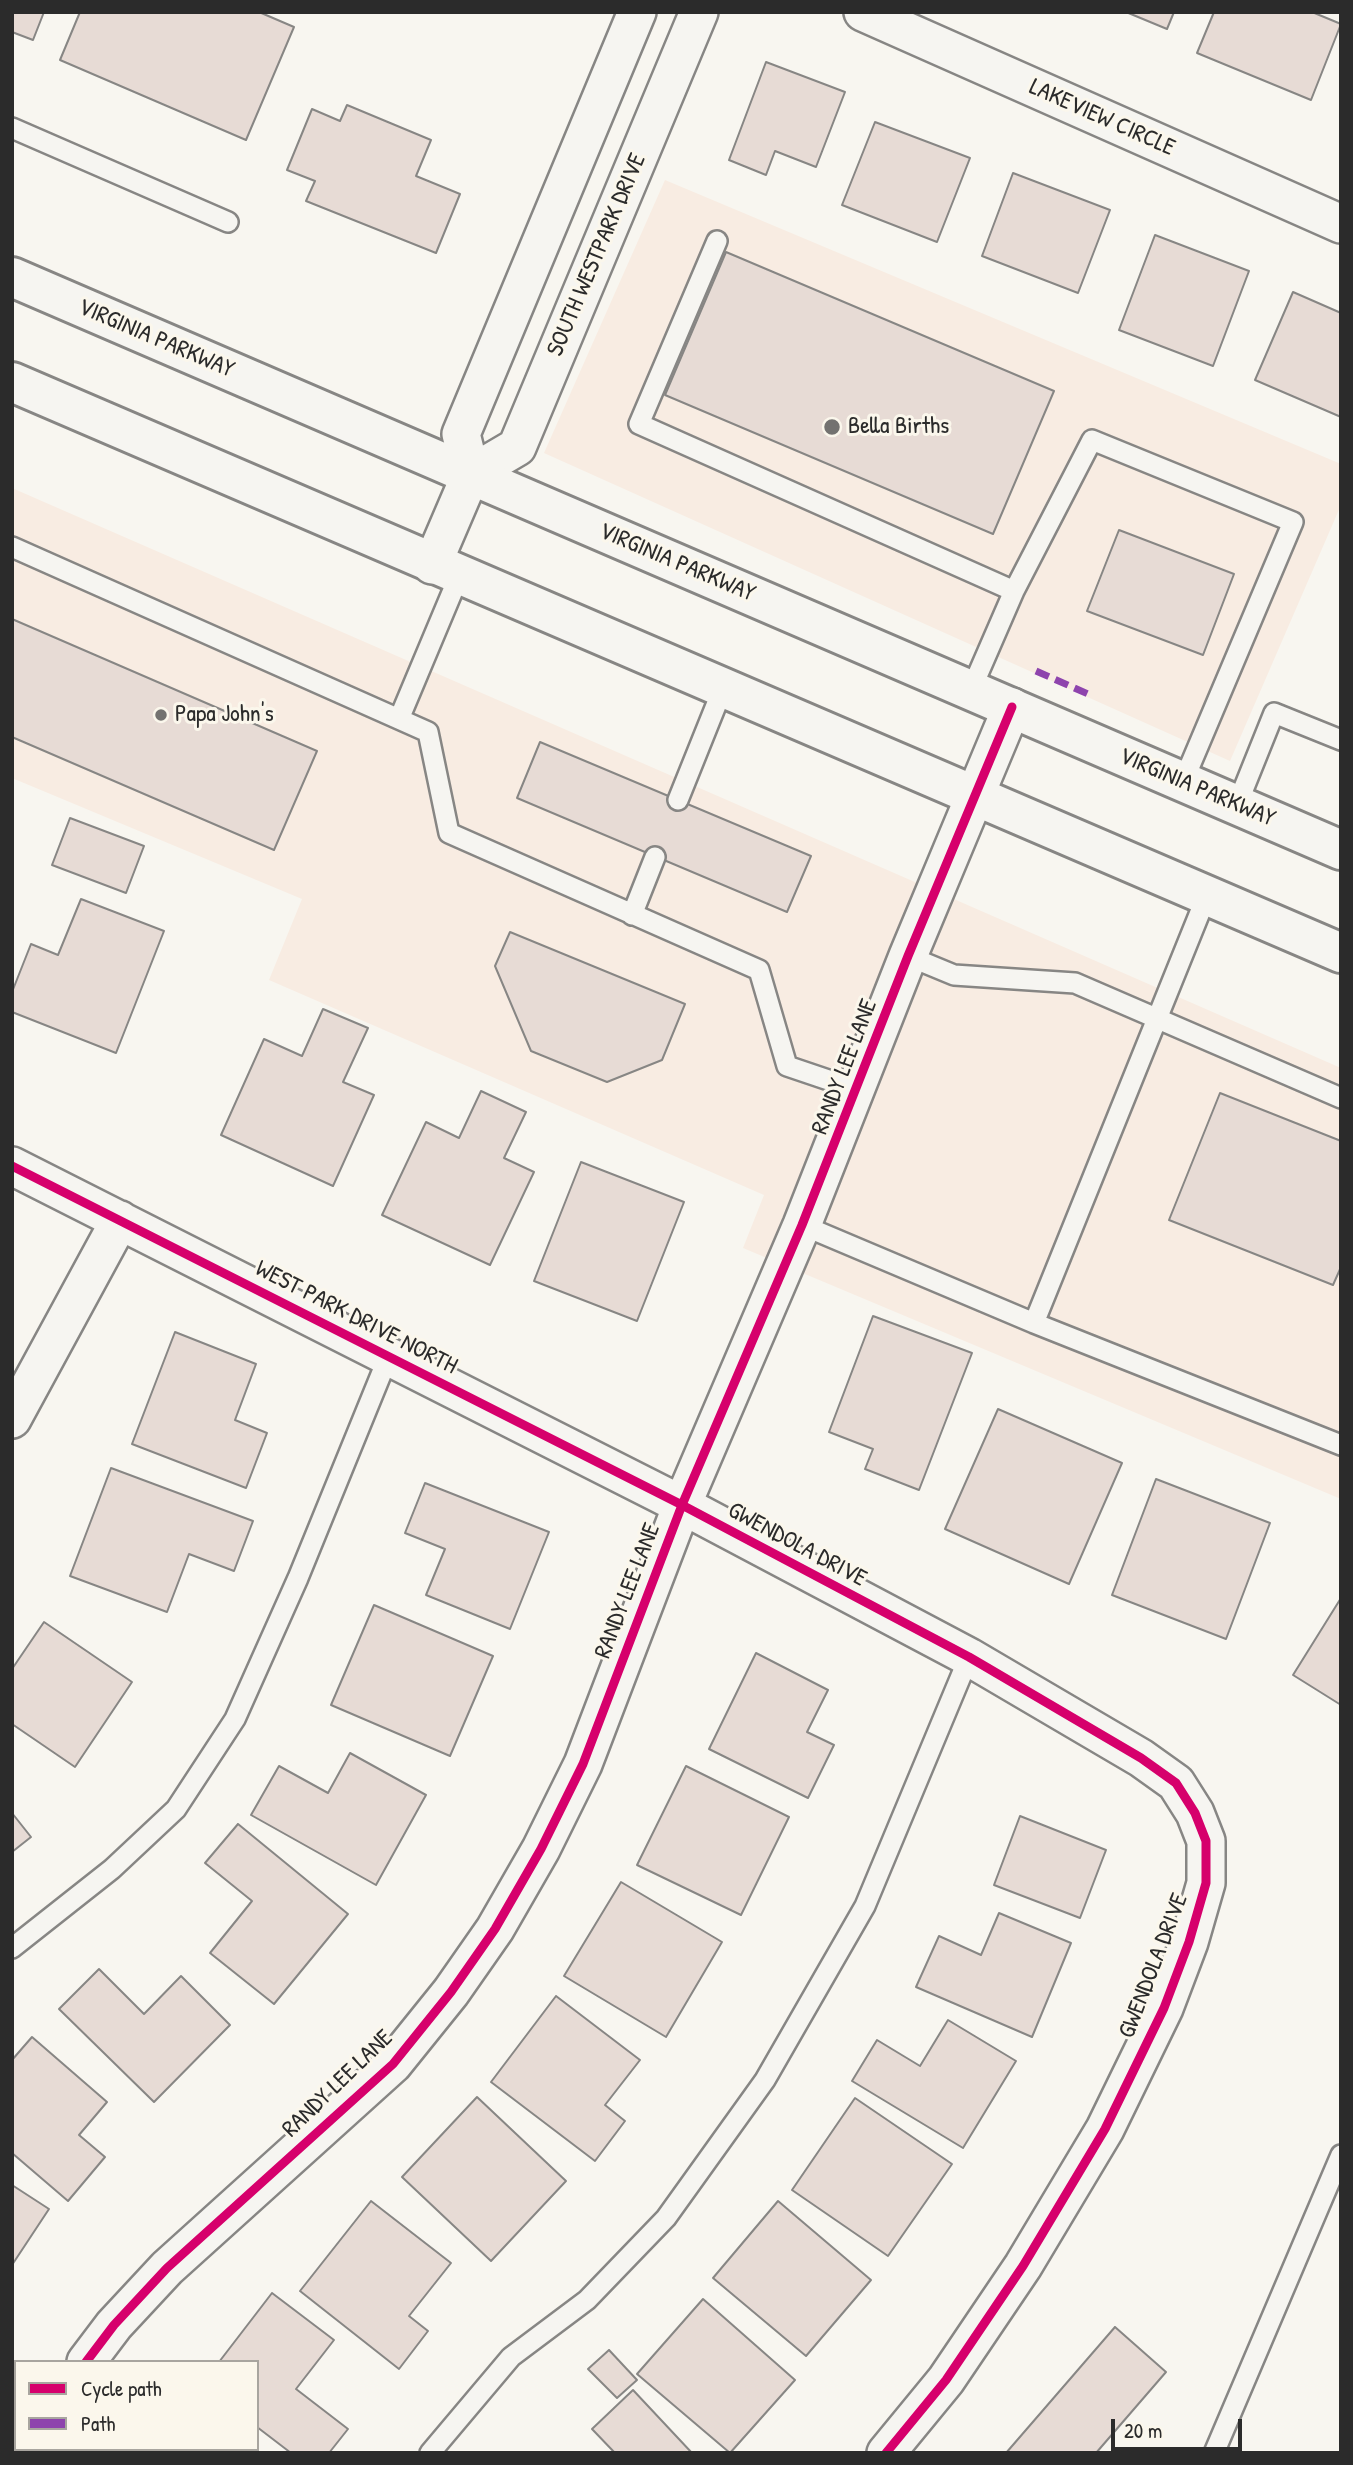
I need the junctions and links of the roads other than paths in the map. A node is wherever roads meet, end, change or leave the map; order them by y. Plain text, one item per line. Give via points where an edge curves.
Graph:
1 (637, 12) edge
2 (699, 12) edge
3 (863, 12) edge
4 (12, 128) edge
5 (228, 222) dead end
6 (1341, 224) edge
7 (717, 241) dead end
8 (12, 277) edge
9 (12, 382) edge
10 (471, 474) junction
11 (12, 547) edge
12 (445, 570) junction
13 (1014, 592) junction
14 (723, 688) junction
15 (971, 690) junction
16 (1012, 708) junction
17 (399, 719) junction
18 (1341, 740) edge
19 (1183, 782) junction
20 (974, 795) junction
21 (678, 800) dead end
22 (1237, 805) junction
23 (1341, 849) edge
24 (655, 857) dead end
25 (1207, 895) junction
26 (632, 915) junction
27 (1341, 953) edge
28 (908, 956) junction
29 (1158, 1021) junction
30 (858, 1090) junction
31 (1341, 1098) edge
32 (12, 1166) edge
33 (120, 1220) junction
34 (802, 1225) junction
35 (1034, 1323) junction
36 (388, 1355) junction
37 (12, 1419) edge
38 (1341, 1445) edge
39 (682, 1505) junction
40 (969, 1657) junction
41 (12, 1948) edge
42 (1341, 2155) edge
43 (88, 2360) edge
44 (430, 2453) edge
45 (886, 2453) edge
46 (1213, 2453) edge

1 - 10 street via 461,434
2 - 10 street, SOUTH WESTPARK DRIVE via 517,447
3 - 6 street, LAKEVIEW CIRCLE
4 - 5 lane
7 - 13 lane via 639,424
8 - 10 main road, VIRGINIA PARKWAY
9 - 12 main road
10 - 12 street
10 - 15 main road, VIRGINIA PARKWAY
11 - 17 lane
12 - 14 main road
12 - 17 lane
13 - 15 lane
13 - 19 lane via 1092,440 1293,522
14 - 20 main road
14 - 21 lane
15 - 16 main road, VIRGINIA PARKWAY
16 - 19 main road, VIRGINIA PARKWAY
16 - 20 street, RANDY LEE LANE
17 - 26 lane via 428,732 449,833
18 - 22 lane via 1274,713
19 - 22 main road, VIRGINIA PARKWAY
20 - 25 main road
20 - 28 street, RANDY LEE LANE
22 - 23 main road, VIRGINIA PARKWAY
24 - 26 lane
25 - 27 main road
25 - 29 lane
26 - 30 lane via 759,970 787,1066
28 - 29 lane via 954,975 1075,983
28 - 30 street, RANDY LEE LANE
29 - 31 lane
29 - 35 lane
30 - 34 street, RANDY LEE LANE
32 - 33 street, WEST PARK DRIVE NORTH
33 - 36 street, WEST PARK DRIVE NORTH
33 - 37 street
34 - 35 lane
34 - 39 street, RANDY LEE LANE
35 - 38 lane
36 - 39 street, WEST PARK DRIVE NORTH
36 - 41 lane via 235,1719 176,1808 112,1868
39 - 40 street, GWENDOLA DRIVE
39 - 43 street, RANDY LEE LANE via 583,1765 541,1849 459,1981 393,2064 167,2268
40 - 44 lane via 865,1906 765,2080 666,2218 587,2300 511,2357
40 - 45 street, GWENDOLA DRIVE via 1176,1783 1195,1812 1206,1841 1206,1883 1164,2008 1105,2129 1023,2266 946,2380
42 - 46 lane

